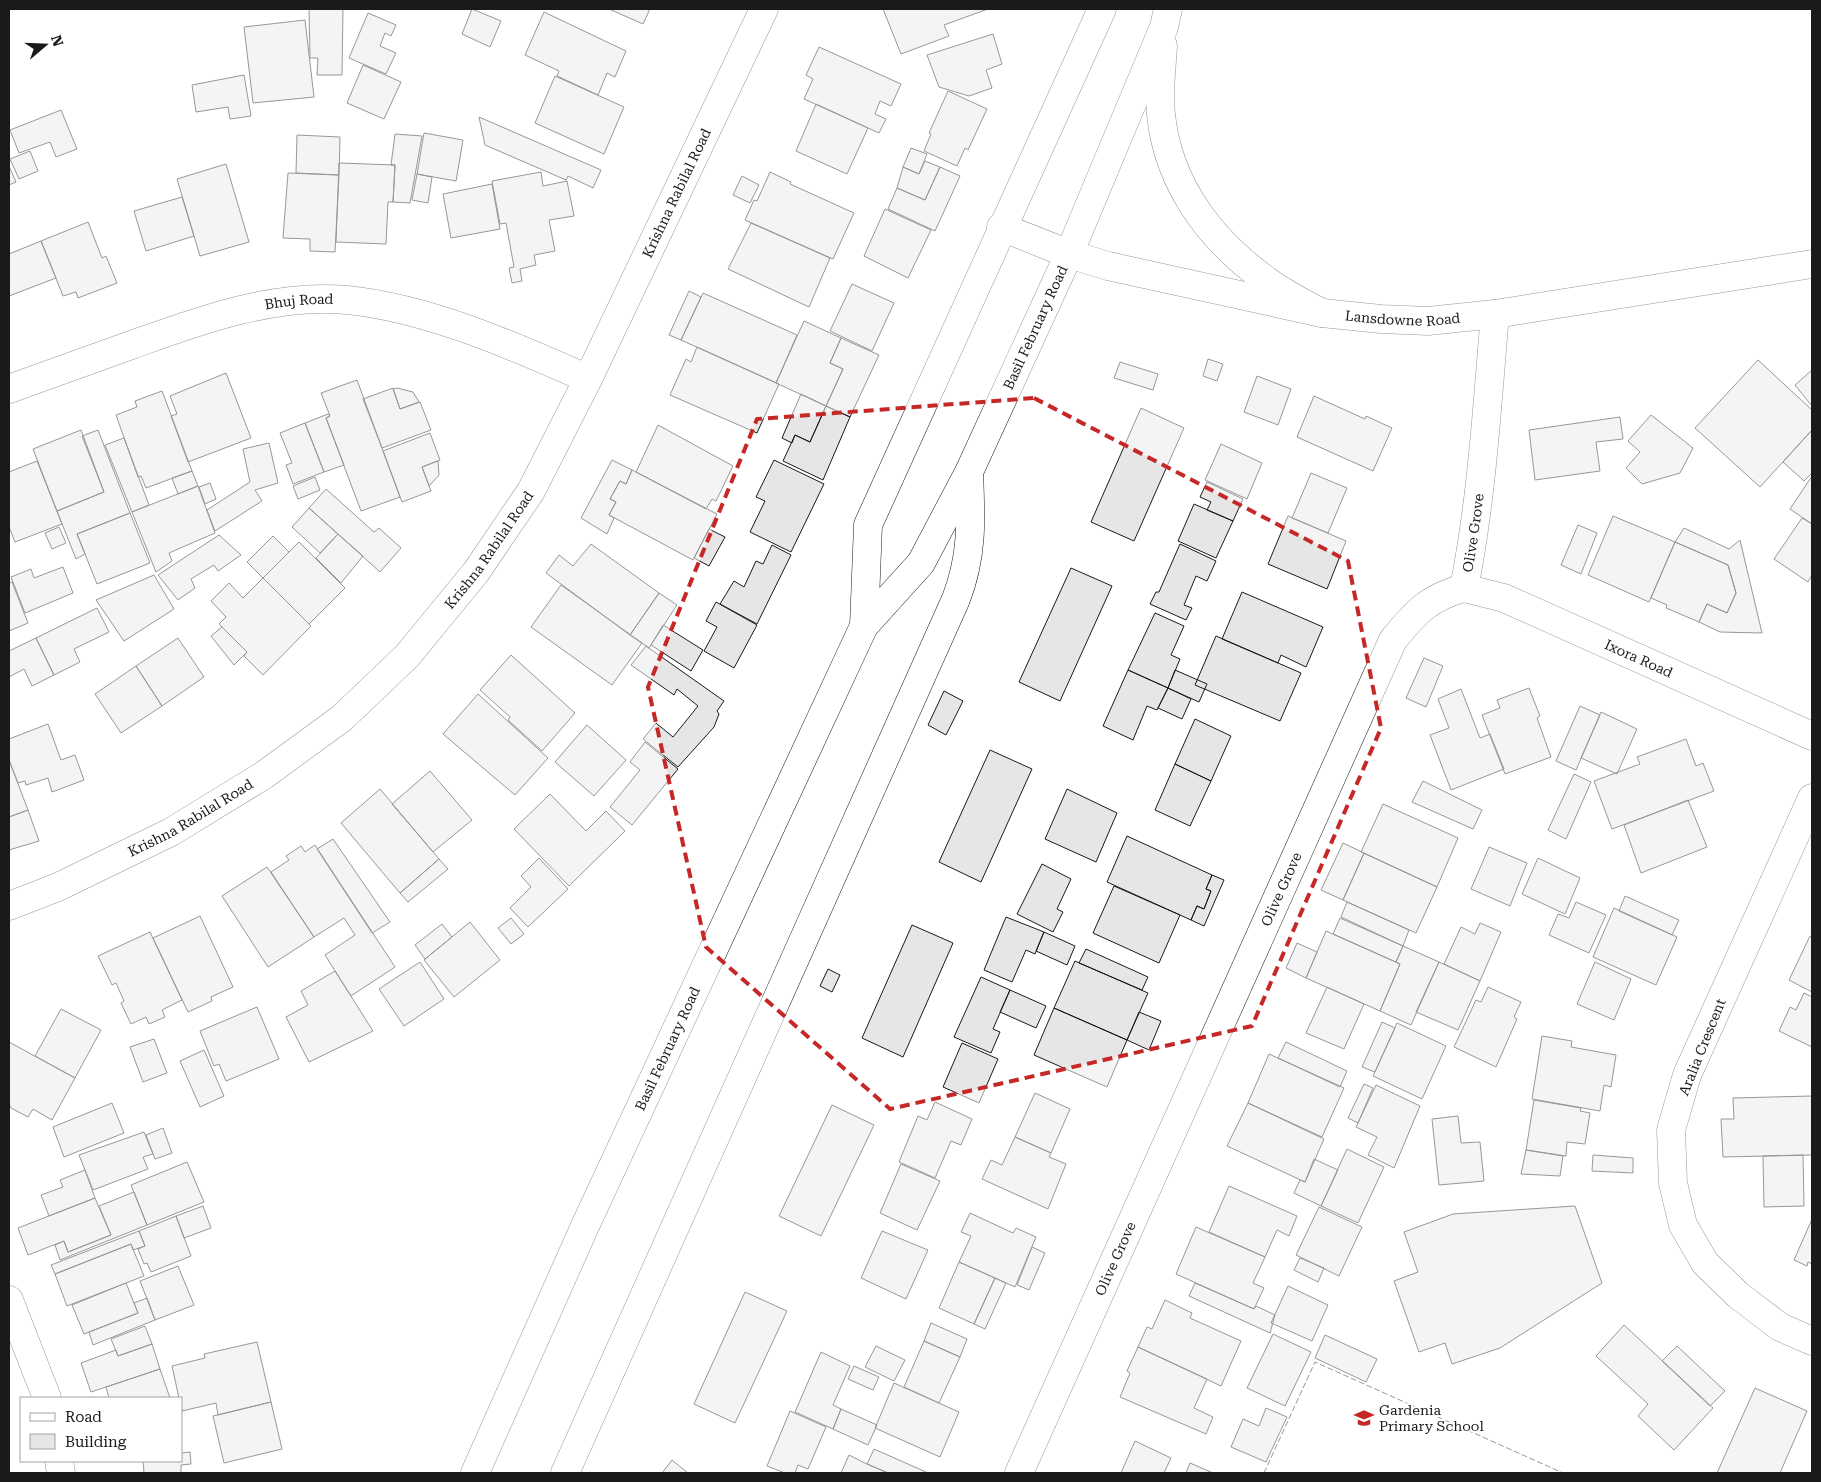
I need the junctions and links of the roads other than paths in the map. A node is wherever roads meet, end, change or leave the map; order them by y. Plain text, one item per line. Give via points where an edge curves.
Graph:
1 (764, 9) edge
2 (1098, 13) edge
3 (1166, 18) edge
4 (1001, 227) junction
5 (1069, 254) junction
6 (1812, 264) edge
7 (1322, 314) junction
8 (1494, 314) junction
9 (588, 379) junction
10 (9, 389) edge
11 (969, 472) junction
12 (1464, 588) junction
13 (864, 626) junction
14 (1812, 736) edge
15 (1812, 798) edge
16 (9, 906) edge
17 (9, 1300) edge
18 (1812, 1341) edge
19 (48, 1397) edge
20 (475, 1473) edge
21 (565, 1473) edge
22 (1019, 1473) edge

1 - 9 street, Krishna Rabilal Road
2 - 4 street, Basil February Road
3 - 5 street, Basil February Road
3 - 7 street via 1160,100 1175,175 1193,208 1234,255 1267,281
4 - 5 street, Lansdowne Road
4 - 13 street, Basil February Road via 868,525
5 - 7 street, Lansdowne Road via 1181,284
5 - 11 street, Basil February Road
6 - 8 street, Lansdowne Road
7 - 8 street, Lansdowne Road via 1428,321
8 - 12 street, Olive Grove via 1478,503
9 - 10 street, Bhuj Road via 506,342 418,314 347,300 276,302 198,321
9 - 16 street, Krishna Rabilal Road via 531,491 476,572 408,656 342,718 264,776 172,832 58,887
11 - 13 street, Basil February Road via 921,563
11 - 21 street via 972,529 966,572 956,599
12 - 14 street, Ixora Road via 1504,598
12 - 22 street, Olive Grove via 1444,593 1417,610 1393,640
13 - 20 street, Basil February Road
15 - 18 street, Aralia Crescent via 1687,1075 1672,1130 1673,1183 1683,1225 1705,1263 1738,1296 1780,1327
17 - 19 street

